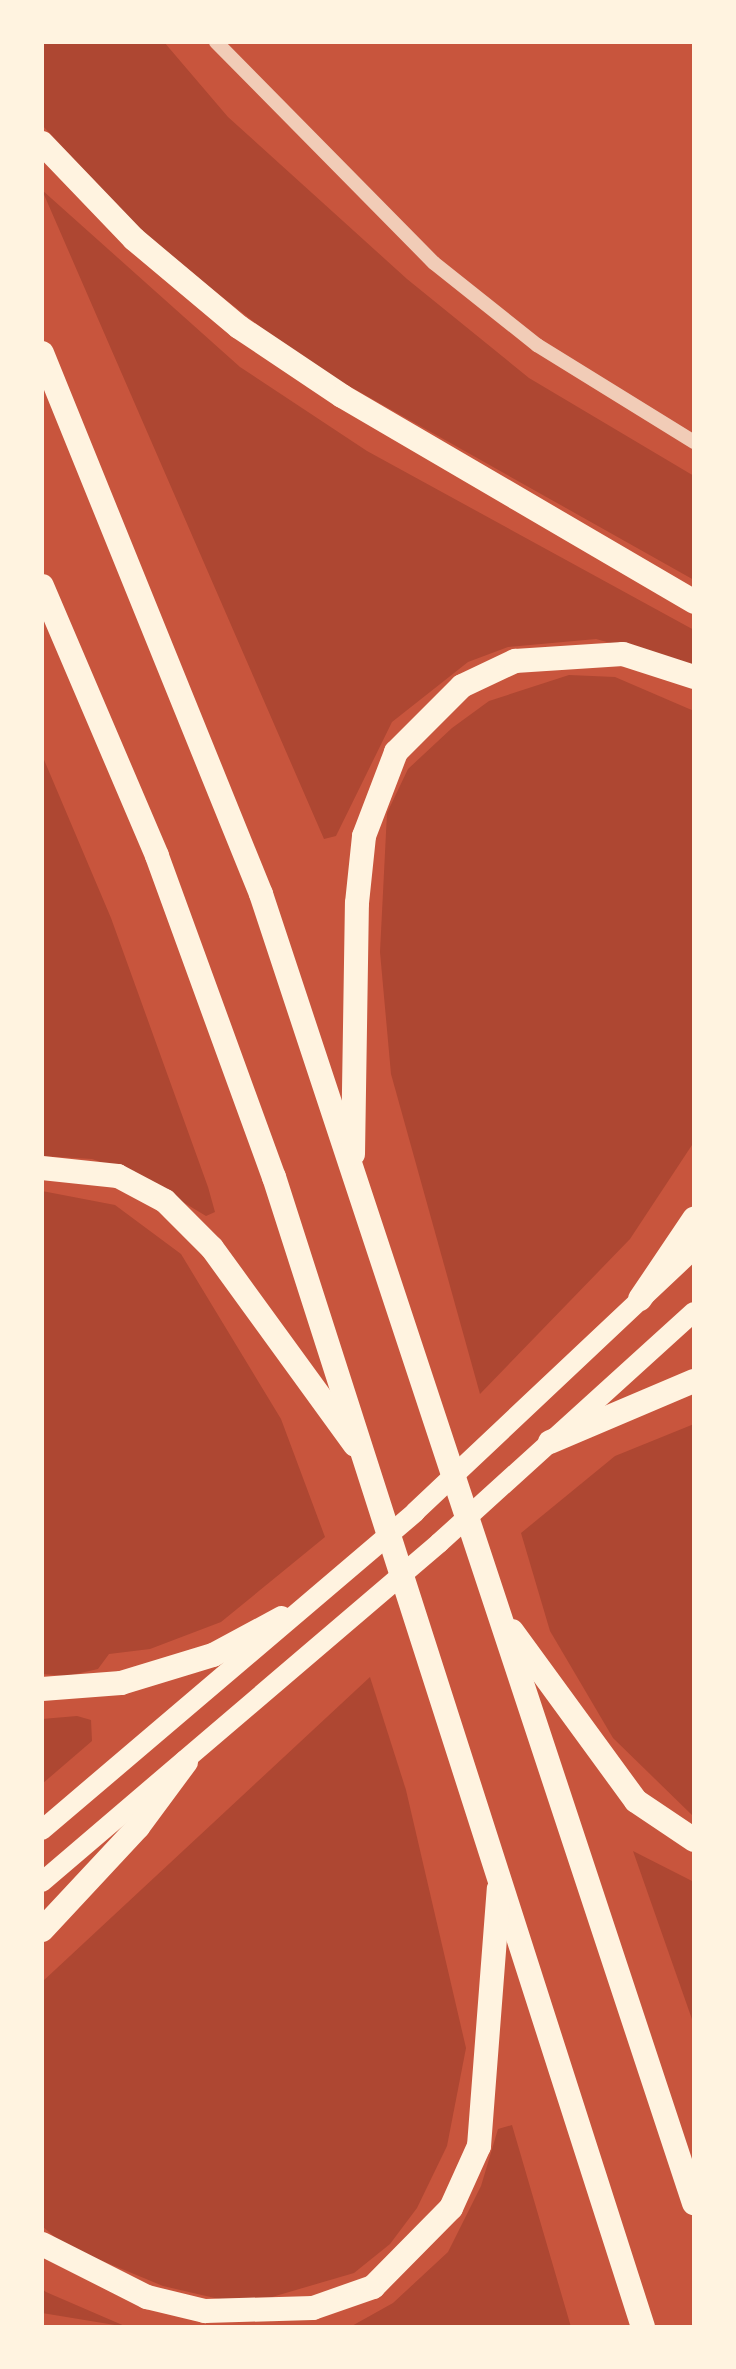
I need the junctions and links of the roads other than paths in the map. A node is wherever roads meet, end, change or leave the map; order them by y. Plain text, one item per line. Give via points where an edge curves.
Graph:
1 (216, 42) edge
2 (42, 143) edge
3 (42, 353) edge
4 (694, 442) edge
5 (42, 586) edge
6 (694, 602) edge
7 (694, 677) edge
8 (42, 1168) edge
9 (353, 1172) junction
10 (694, 1219) edge
11 (694, 1249) edge
12 (640, 1299) junction
13 (694, 1312) edge
14 (694, 1329) edge
15 (646, 1355) junction
16 (694, 1381) edge
17 (550, 1442) junction
18 (371, 1466) junction
19 (495, 1606) junction
20 (282, 1618) junction
21 (42, 1689) edge
22 (186, 1762) junction
23 (42, 1830) edge
24 (694, 1840) edge
25 (499, 1871) junction
26 (42, 1882) edge
27 (42, 1930) edge
28 (694, 2203) edge
29 (42, 2244) edge
30 (643, 2327) edge

1 - 4 street via 434,263 537,345
2 - 6 highway via 134,239 239,327 342,396
3 - 9 highway via 261,894
5 - 18 highway via 157,856
7 - 9 highway via 623,654 515,661 462,686 396,752 364,836 357,903
8 - 18 highway via 118,1176 165,1201 212,1248
9 - 19 highway
10 - 12 highway
11 - 12 main road
12 - 20 main road via 415,1512
13 - 15 main road
14 - 15 main road
15 - 17 main road
16 - 17 highway
17 - 22 main road
18 - 25 highway
19 - 24 highway via 636,1801
19 - 28 highway
20 - 21 highway via 213,1655 134,1679
20 - 23 main road
22 - 26 main road
22 - 27 highway via 138,1827
25 - 29 highway via 479,2146 451,2208 373,2287 313,2308 205,2311 147,2297
25 - 30 highway

